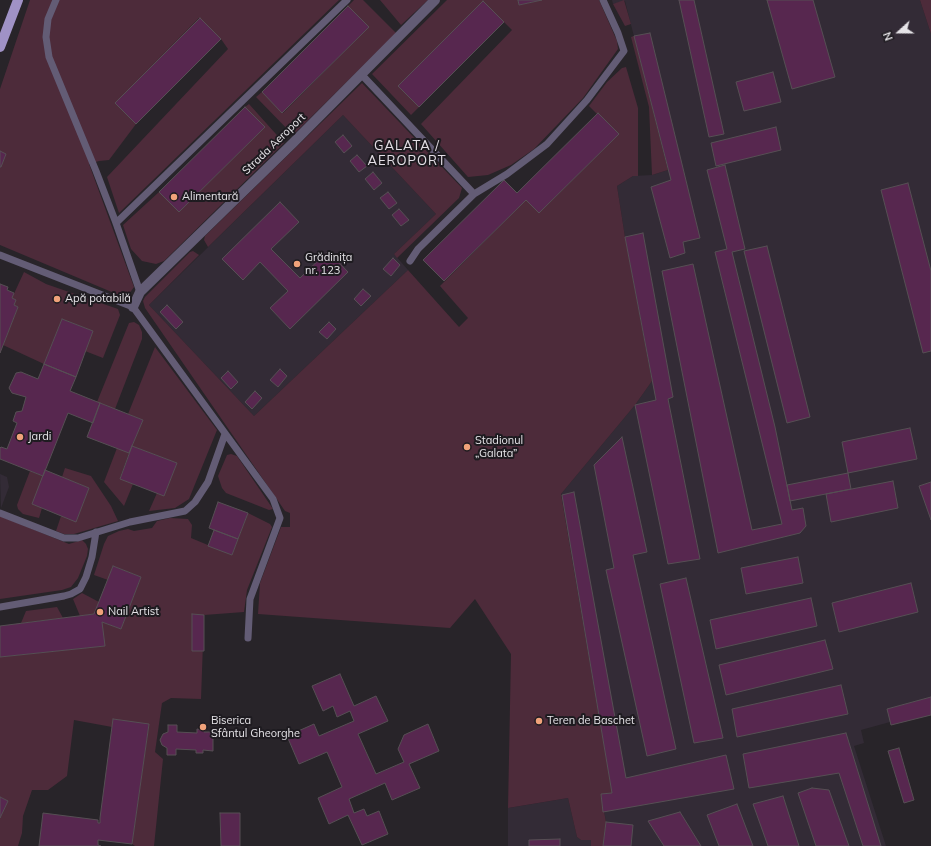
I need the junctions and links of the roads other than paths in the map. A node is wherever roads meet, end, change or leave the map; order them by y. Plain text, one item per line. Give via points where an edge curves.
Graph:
1 (18, 0) edge
2 (56, 0) edge
3 (347, 0) edge
4 (435, 0) edge
5 (603, 0) edge
6 (0, 47) edge
7 (361, 74) junction
8 (474, 194) junction
9 (116, 223) junction
10 (0, 255) edge
11 (410, 262) dead end
12 (140, 292) junction
13 (133, 307) junction
14 (225, 434) junction
15 (0, 512) edge
16 (96, 532) junction
17 (0, 606) edge
18 (248, 638) dead end

1 - 6 main road
2 - 9 lane via 48,19 46,38 49,57
3 - 9 lane
4 - 7 street, Strada Aeroport
5 - 8 lane via 624,51 587,100 547,144 507,174
7 - 8 lane
7 - 12 street, Strada Aeroport
8 - 11 lane via 418,249
9 - 12 lane
10 - 13 lane
12 - 13 street, Strada Aeroport
13 - 14 lane
14 - 16 lane via 208,482 185,511
14 - 18 lane via 273,499 280,518 250,599
15 - 16 lane via 64,538 78,538
16 - 17 lane via 92,558 80,589 64,596

